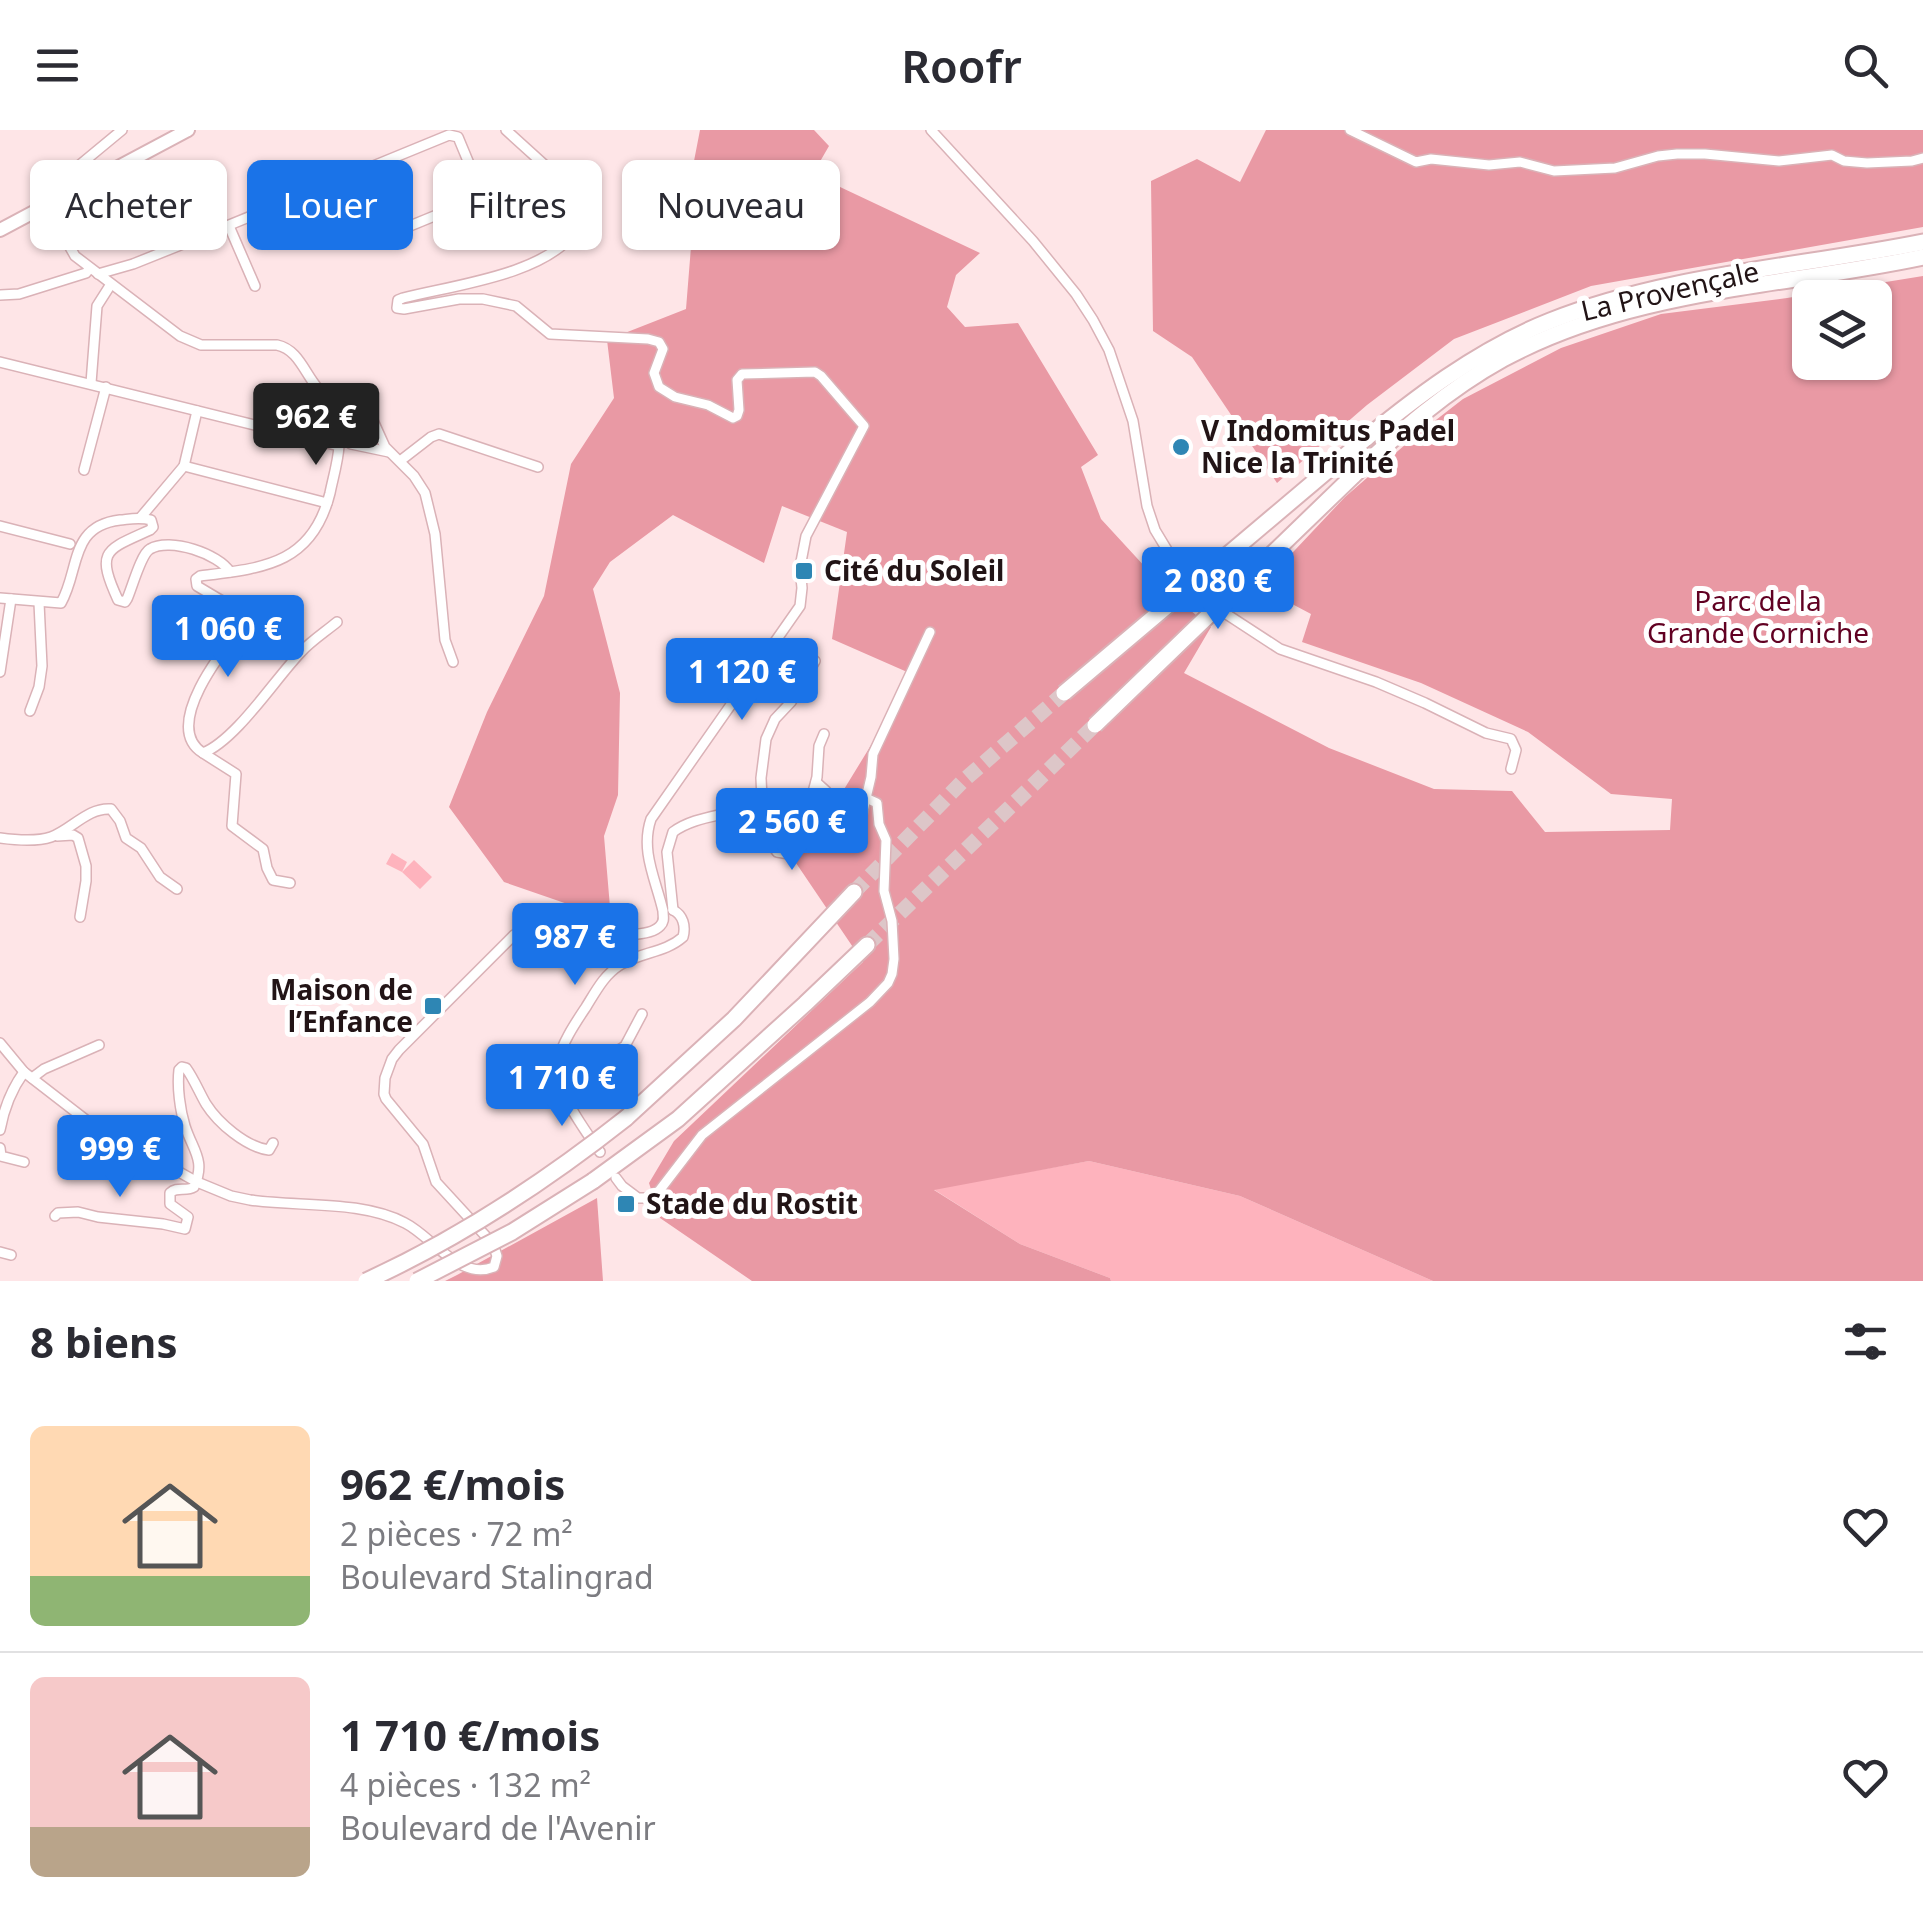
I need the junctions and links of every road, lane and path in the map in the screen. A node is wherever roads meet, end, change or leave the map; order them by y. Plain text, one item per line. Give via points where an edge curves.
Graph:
1 (122, 130) edge
2 (188, 130) edge
3 (506, 130) edge
4 (931, 130) edge
5 (1350, 130) edge
6 (1923, 158) edge
7 (86, 160) edge
8 (130, 160) edge
9 (386, 160) edge
10 (468, 160) edge
11 (30, 213) edge
12 (247, 219) edge
13 (230, 226) junction
14 (0, 230) edge
15 (1923, 242) edge
16 (72, 250) edge
17 (1923, 257) edge
18 (94, 271) junction
19 (111, 284) junction
20 (255, 286) dead end
21 (0, 295) edge
22 (0, 362) edge
23 (91, 383) junction
24 (106, 387) junction
25 (197, 412) junction
26 (352, 444) dead end
27 (389, 452) junction
28 (400, 461) junction
29 (184, 466) junction
30 (538, 467) dead end
31 (84, 470) dead end
32 (328, 502) junction
33 (141, 518) junction
34 (0, 526) edge
35 (70, 544) dead end
36 (230, 572) junction
37 (5, 599) edge
38 (39, 603) junction
39 (337, 622) dead end
40 (930, 632) dead end
41 (815, 661) dead end
42 (453, 662) dead end
43 (0, 672) edge
44 (1064, 694) tunnel mouth
45 (30, 710) dead end
46 (1095, 726) tunnel mouth
47 (824, 734) dead end
48 (203, 753) junction
49 (1511, 769) dead end
50 (816, 782) junction
51 (866, 798) junction
52 (762, 800) junction
53 (54, 836) junction
54 (0, 838) edge
55 (290, 883) dead end
56 (177, 889) dead end
57 (854, 892) tunnel mouth
58 (666, 914) junction
59 (80, 917) dead end
60 (867, 945) tunnel mouth
61 (642, 1014) dead end
62 (0, 1043) edge
63 (99, 1045) dead end
64 (28, 1075) junction
65 (561, 1086) junction
66 (3, 1104) edge
67 (0, 1130) edge
68 (273, 1142) dead end
69 (0, 1148) edge
70 (600, 1152) dead end
71 (24, 1162) dead end
72 (616, 1178) dead end
73 (197, 1182) junction
74 (55, 1216) dead end
75 (366, 1281) edge
76 (417, 1281) edge

1 - 7 street
2 - 8 main road
3 - 58 street via 570,188 575,232 535,263 404,298 397,308 483,299 516,306 550,334 659,342 659,387 734,418 742,374 815,372 864,426 806,536 800,606 651,820 648,856
4 - 49 street via 1033,240 1094,320 1133,420 1154,530 1187,583 1280,649 1511,739
5 - 6 street via 1416,162 1520,162 1572,172 1677,154 1779,161 1832,155 1867,164
9 - 10 street via 449,134 458,137
11 - 14 main road
12 - 13 street
13 - 18 street via 134,264
13 - 20 street
15 - 44 highway, La Provençale, bridge via 1662,287 1549,322 1497,346 1414,399
16 - 18 street
17 - 46 highway, La Provençale, bridge via 1612,315 1491,366 1402,431
18 - 19 street
18 - 21 street
19 - 23 street via 97,306
19 - 27 street via 193,343 290,349 328,398 366,404
22 - 23 street
23 - 24 street
24 - 25 street
24 - 31 street
25 - 29 street
25 - 32 street via 336,444
26 - 27 street
27 - 28 street
28 - 30 street via 439,434
28 - 42 street via 425,493
29 - 32 street
29 - 33 street
32 - 36 street via 316,530 290,554
33 - 36 street via 151,520 150,530 113,547 106,562 118,600 127,599 146,553 155,547 199,551
33 - 38 street via 92,530 74,562 64,601
34 - 35 street
36 - 48 street via 196,579 246,621 193,704 191,743
37 - 38 street
37 - 43 street
38 - 45 street via 42,666
39 - 48 street
40 - 51 street via 873,754
41 - 52 street via 766,740
47 - 50 street
48 - 55 street via 236,774 232,826 264,850 273,880
50 - 51 street via 826,791 840,836 857,833
50 - 52 street via 799,845 789,854 772,848
51 - 72 street via 877,803 886,840 884,890 893,940 888,983 702,1135 660,1191 638,1198
52 - 58 street via 673,832
53 - 54 street
53 - 56 street via 111,808 126,838
53 - 59 street via 73,835 80,842 86,880
57 - 75 highway, bridge via 734,1019 626,1118 504,1206
58 - 65 street via 679,914 684,923 680,940 630,959 604,980 559,1056
58 - 73 street via 654,930 632,934 514,935 388,1068 386,1099 423,1144 436,1182 496,1251 489,1272 460,1272 394,1218 250,1200
60 - 76 highway, bridge via 678,1119 512,1232
61 - 65 street via 625,1046
62 - 64 street
63 - 64 street
64 - 66 street
64 - 73 street via 108,1136
65 - 70 street
66 - 67 street
68 - 73 street via 262,1150 220,1121 182,1068 184,1126 201,1166
69 - 71 street via 5,1158
73 - 74 street via 170,1193 170,1204 188,1217 185,1230 78,1212

